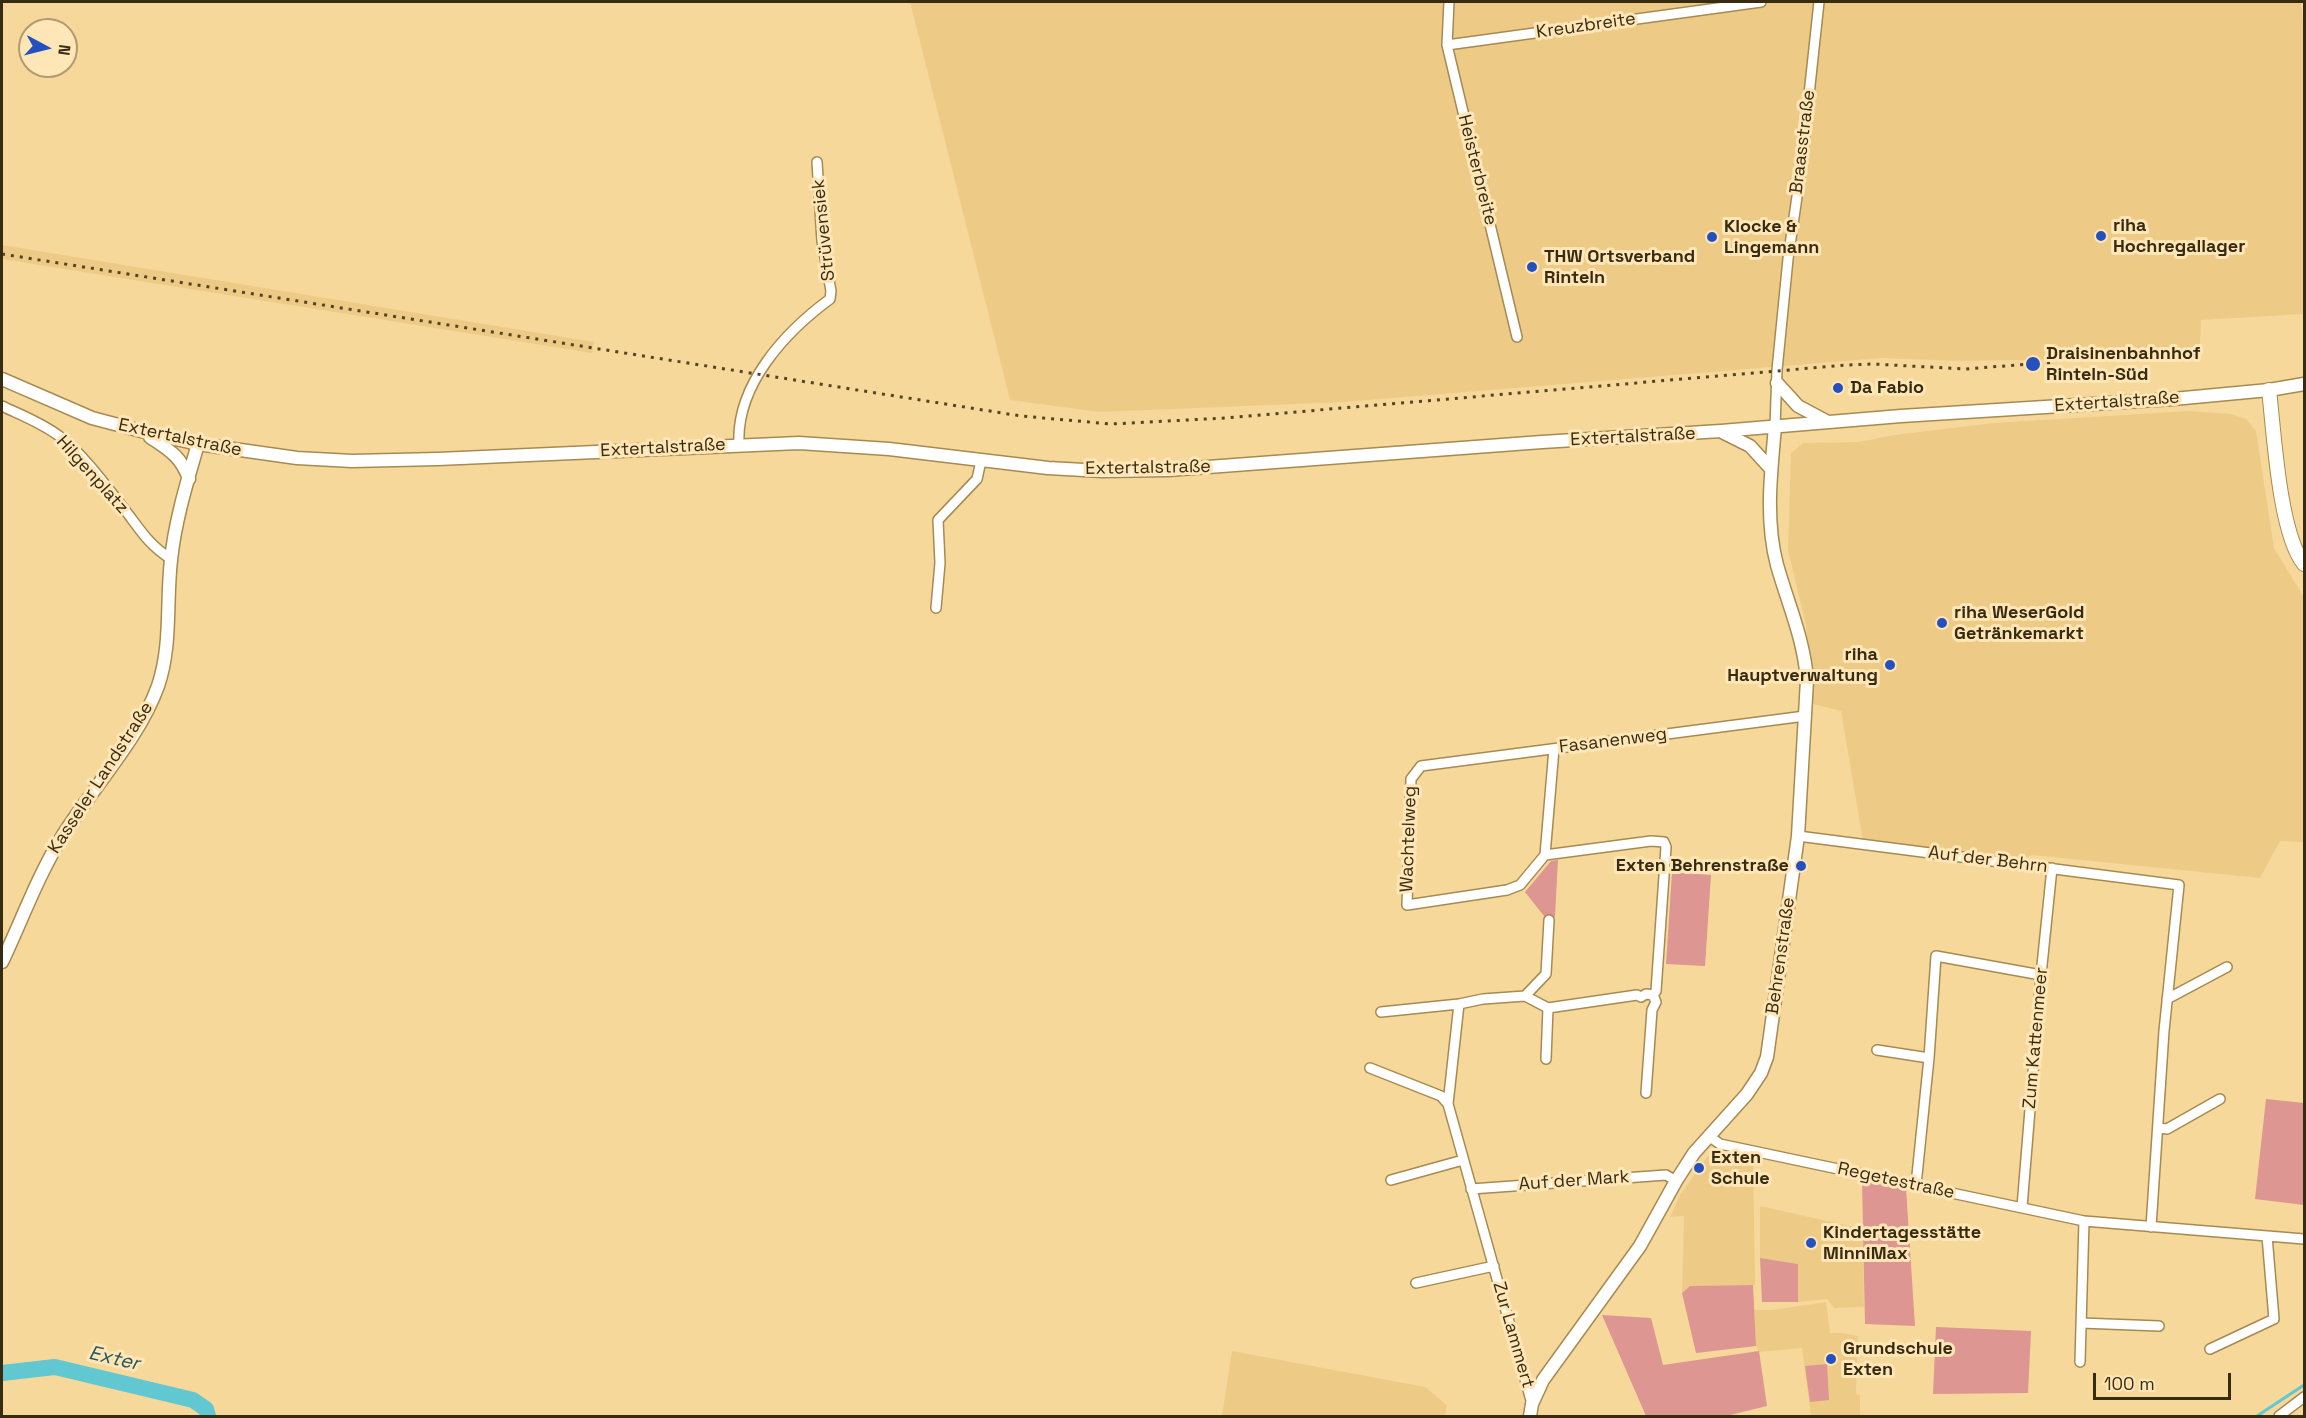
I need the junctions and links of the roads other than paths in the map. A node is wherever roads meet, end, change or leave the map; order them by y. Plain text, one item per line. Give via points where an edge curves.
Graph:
1 (1449, 2) edge
2 (1761, 2) edge
3 (1819, 2) edge
4 (1447, 45) junction
5 (817, 162) dead end
6 (1517, 337) dead end
7 (2, 379) edge
8 (1777, 383) junction
9 (2304, 384) edge
10 (2269, 390) junction
11 (2, 406) edge
12 (1829, 422) junction
13 (1774, 427) junction
14 (145, 432) junction
15 (1721, 432) junction
16 (198, 444) junction
17 (739, 444) junction
18 (981, 461) junction
19 (1771, 469) junction
20 (189, 479) junction
21 (171, 559) junction
22 (2304, 564) edge
23 (936, 608) dead end
24 (1805, 717) junction
25 (1554, 749) junction
26 (1421, 766) joint
27 (1798, 836) junction
28 (1545, 855) junction
29 (2052, 868) junction
30 (1550, 920) dead end
31 (2, 962) edge
32 (2228, 967) dead end
33 (2041, 975) junction
34 (1653, 995) junction
35 (1525, 996) junction
36 (2167, 999) junction
37 (1459, 1004) junction
38 (1548, 1008) junction
39 (1381, 1012) dead end
40 (1877, 1050) dead end
41 (1929, 1058) junction
42 (1546, 1059) dead end
43 (1370, 1068) dead end
44 (1646, 1093) dead end
45 (2220, 1099) dead end
46 (1448, 1104) junction
47 (2158, 1128) junction
48 (1710, 1137) junction
49 (1463, 1160) junction
50 (1391, 1180) dead end
51 (1676, 1181) junction
52 (1916, 1185) junction
53 (1471, 1189) junction
54 (2022, 1208) junction
55 (2084, 1221) junction
56 (2151, 1227) junction
57 (2267, 1236) junction
58 (2304, 1239) edge
59 (1494, 1266) junction
60 (1416, 1283) dead end
61 (2081, 1323) junction
62 (2159, 1326) dead end
63 (2210, 1349) dead end
64 (2080, 1362) dead end
65 (2304, 1397) edge
66 (1531, 1410) edge
67 (2279, 1416) edge

1 - 4 street, Heisterbreite
2 - 4 street, Kreuzbreite
3 - 8 street, Braasstraße
4 - 6 street, Heisterbreite
5 - 17 street, Strüvensiek via 830,299 795,328 758,376 742,412
7 - 14 main road, Extertalstraße via 92,418
8 - 12 main road via 1798,406
8 - 13 street, Braasstraße
9 - 10 main road, Extertalstraße
10 - 12 main road, Extertalstraße
10 - 22 main road via 2287,525
11 - 21 street, Hilgenplatz via 60,436 153,548
12 - 13 main road, Extertalstraße
13 - 15 main road, Extertalstraße
13 - 19 main road, Behrenstraße
14 - 16 main road, Extertalstraße
14 - 20 main road via 175,454
15 - 18 main road, Extertalstraße via 1168,470 1091,471
15 - 19 main road via 1749,446
16 - 17 main road, Extertalstraße via 297,458 395,461
16 - 20 main road, Kasseler Landstraße
17 - 18 main road, Extertalstraße via 857,446
18 - 23 street via 977,479 938,520
19 - 24 main road, Behrenstraße via 1772,540 1805,655
20 - 21 main road, Kasseler Landstraße
21 - 31 main road, Kasseler Landstraße via 163,670 154,697 52,854
24 - 25 street, Fasanenweg
24 - 27 main road, Behrenstraße
25 - 26 street, Fasanenweg
25 - 28 street
26 - 28 street, Wachtelweg via 1411,779 1407,905 1507,890 1520,885
27 - 29 street, Auf der Behrn
27 - 48 main road, Behrenstraße via 1767,1057 1747,1094
28 - 34 street via 1664,842
29 - 33 street, Zum Kattenmeer
29 - 36 street, Auf der Behrn via 2179,885
30 - 35 street via 1546,974
32 - 36 street
33 - 41 street via 1936,957
33 - 54 street, Zum Kattenmeer
34 - 38 street
34 - 44 street via 1656,1002 1652,1010
35 - 37 street
35 - 38 street
36 - 47 street
37 - 39 street
37 - 46 street
38 - 42 street
40 - 41 street
41 - 52 street
43 - 46 street via 1441,1096
45 - 47 street via 2167,1129
46 - 49 street, Zur Lammert
47 - 56 street
48 - 51 main road, Behrenstraße
48 - 52 street, Regetestraße via 1720,1144
49 - 50 street
49 - 53 street, Zur Lammert
51 - 53 street, Auf der Mark via 1666,1175
51 - 66 main road, Behrenstraße via 1640,1246 1543,1380
52 - 54 street, Regetestraße
53 - 59 street, Zur Lammert
54 - 55 street, Regetestraße
55 - 56 street, Regetestraße
55 - 61 street
56 - 57 street, Regetestraße
57 - 58 street, Regetestraße
57 - 63 street via 2274,1319
59 - 60 street, Zur Lammert
59 - 66 street, Zur Lammert
61 - 62 street
61 - 64 street
65 - 67 street

